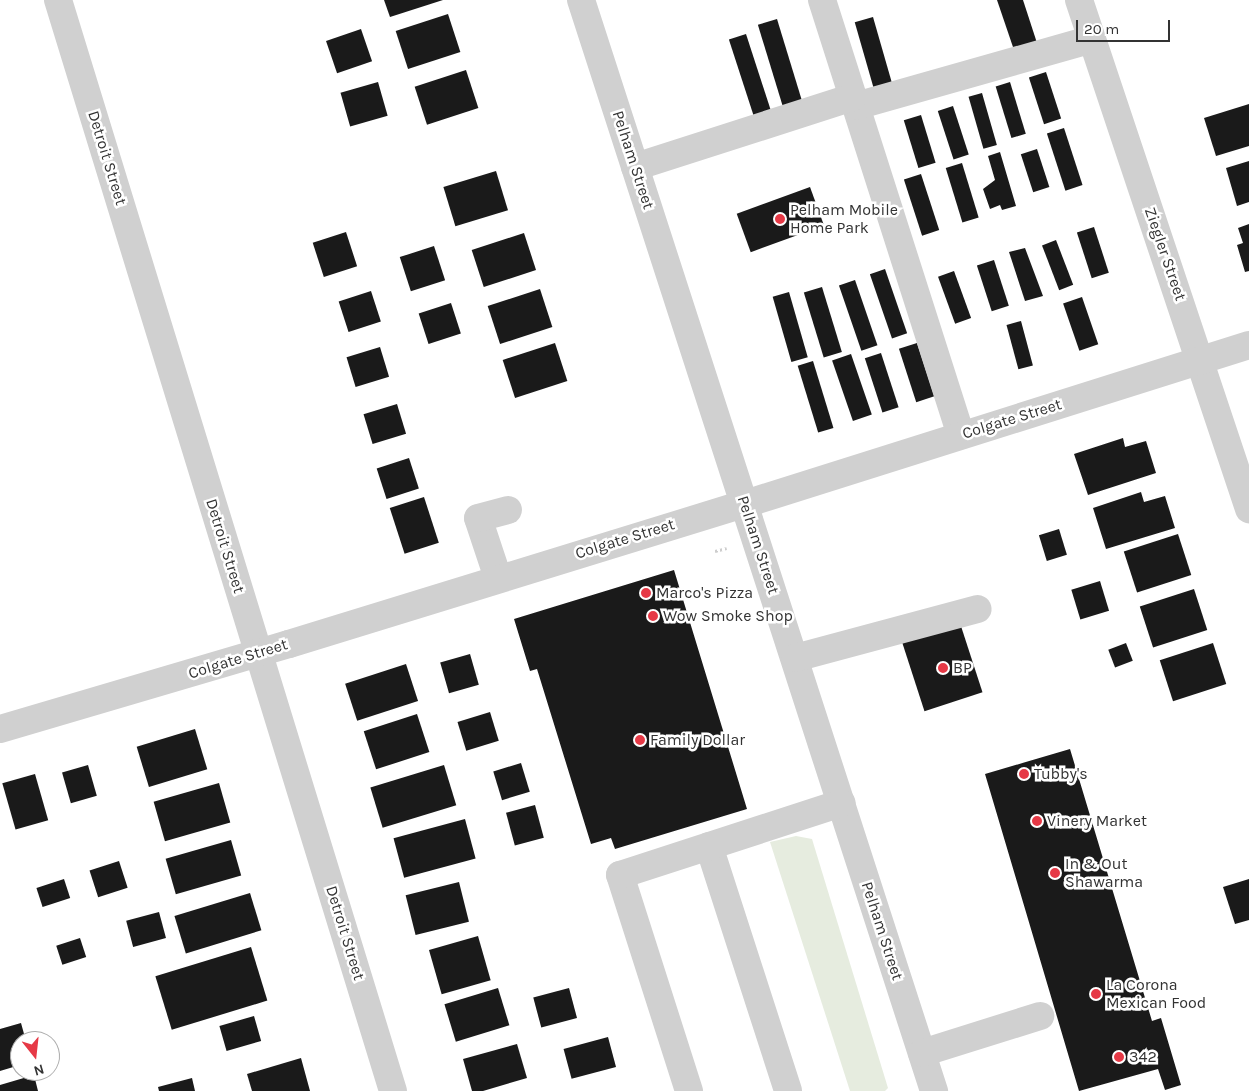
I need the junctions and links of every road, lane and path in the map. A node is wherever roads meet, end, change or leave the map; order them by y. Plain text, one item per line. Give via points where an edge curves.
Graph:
1 (58, 0) edge
2 (581, 0) edge
3 (822, 0) edge
4 (1079, 0) edge
5 (1092, 39) junction
6 (855, 102) junction
7 (635, 167) junction
8 (1249, 345) edge
9 (1200, 359) junction
10 (961, 435) junction
11 (745, 504) junction
12 (1249, 509) edge
13 (508, 510) dead end
14 (498, 578) junction
15 (978, 608) dead end
16 (260, 652) junction
17 (794, 658) junction
18 (0, 729) edge
19 (842, 803) junction
20 (709, 846) junction
21 (1040, 1016) dead end
22 (922, 1053) junction
23 (393, 1091) edge
24 (689, 1091) edge
25 (788, 1091) edge
26 (934, 1091) edge

1 - 16 street, Detroit Street
2 - 7 street, Pelham Street
3 - 6 street
4 - 5 street, Ziegler Street
5 - 6 street
5 - 9 street, Ziegler Street
6 - 7 street
6 - 10 street
7 - 11 street, Pelham Street
8 - 9 street, Colgate Street
9 - 10 street, Colgate Street
9 - 12 street, Ziegler Street
10 - 11 street, Colgate Street
11 - 14 street, Colgate Street
11 - 17 street, Pelham Street
13 - 14 street via 478,518
14 - 16 street, Colgate Street
15 - 17 street
16 - 18 street, Colgate Street
16 - 23 street, Detroit Street
17 - 19 street, Pelham Street
19 - 20 street
19 - 22 street, Pelham Street
20 - 24 street via 620,875
20 - 25 street
21 - 22 street
22 - 26 street, Pelham Street

